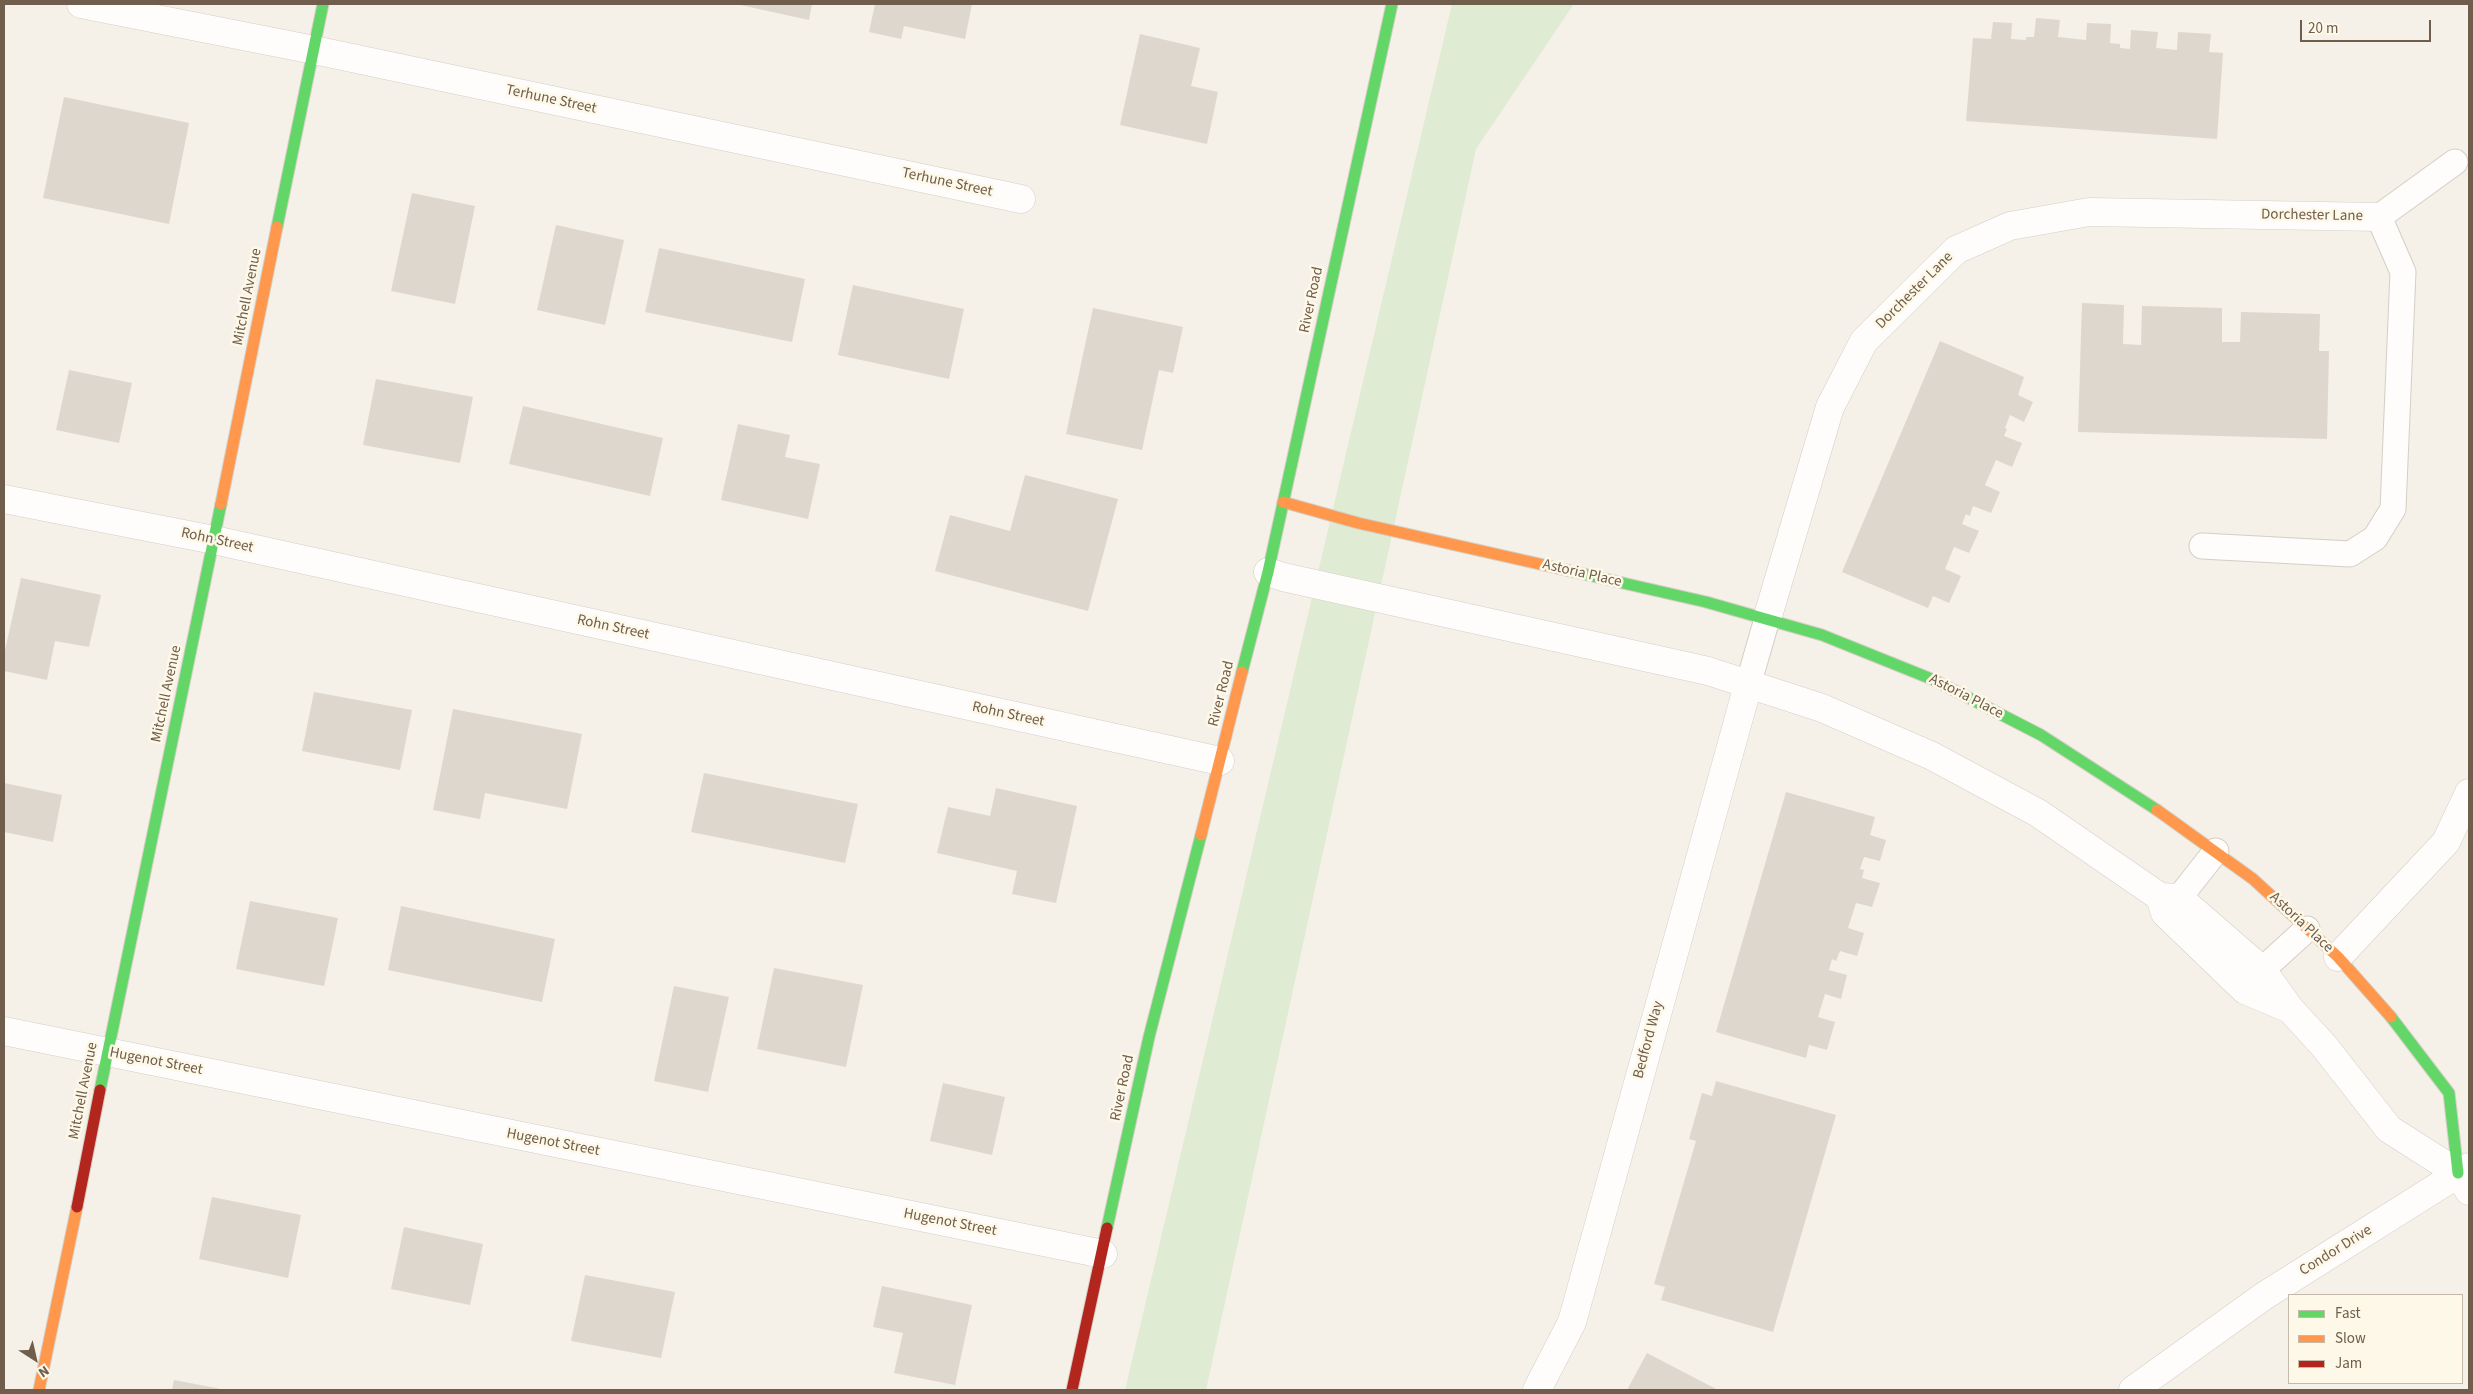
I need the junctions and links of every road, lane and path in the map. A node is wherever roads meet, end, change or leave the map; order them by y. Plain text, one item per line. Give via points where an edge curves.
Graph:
1 (81, 4) edge
2 (323, 4) edge
3 (1392, 4) edge
4 (314, 50) junction
5 (2455, 162) dead end
6 (1021, 199) dead end
7 (2379, 217) junction
8 (4, 499) edge
9 (1283, 502) junction
10 (214, 540) junction
11 (2202, 546) dead end
12 (1268, 572) junction
13 (1767, 619) junction
14 (1748, 685) junction
15 (1220, 761) junction
16 (2469, 793) edge
17 (2216, 851) junction
18 (2169, 897) junction
19 (2308, 929) junction
20 (2338, 957) junction
21 (2262, 970) junction
22 (2290, 1009) junction
23 (4, 1030) edge
24 (107, 1052) junction
25 (2465, 1177) edge
26 (1103, 1254) junction
27 (39, 1390) edge
28 (1072, 1390) edge
29 (1537, 1390) edge
30 (2133, 1390) edge

1 - 4 street, Terhune Street
2 - 4 street, Mitchell Avenue
3 - 9 street, River Road
4 - 6 street, Terhune Street
4 - 10 street, Mitchell Avenue
5 - 7 lane
7 - 11 lane via 2403,272 2393,509 2375,538 2350,554
7 - 13 street, Dorchester Lane via 2089,212 2010,226 1956,250 1864,341 1830,407
8 - 10 street, Rohn Street
9 - 12 street, River Road
9 - 13 street, Astoria Place via 1358,523 1706,602
10 - 15 street, Rohn Street
10 - 24 street, Mitchell Avenue
12 - 14 street via 1283,578 1696,669
12 - 15 street, River Road
13 - 14 lane
13 - 17 street, Astoria Place via 1822,635 1942,684 2041,735
14 - 18 street via 1822,708 1932,756 2038,812
14 - 29 street, Bedford Way via 1572,1322
15 - 26 street, River Road via 1149,1037
16 - 20 street via 2446,842
17 - 18 lane
17 - 19 street, Astoria Place via 2253,879
18 - 21 street
18 - 22 street via 2165,913 2246,990
19 - 20 street, Astoria Place
19 - 21 lane
20 - 25 street, Astoria Place via 2408,1037 2449,1094
21 - 22 street
22 - 25 street via 2324,1046 2389,1129
23 - 24 street, Hugenot Street
24 - 26 street, Hugenot Street
24 - 27 street, Mitchell Avenue
25 - 30 street, Condor Drive via 2264,1296
26 - 28 street, River Road

